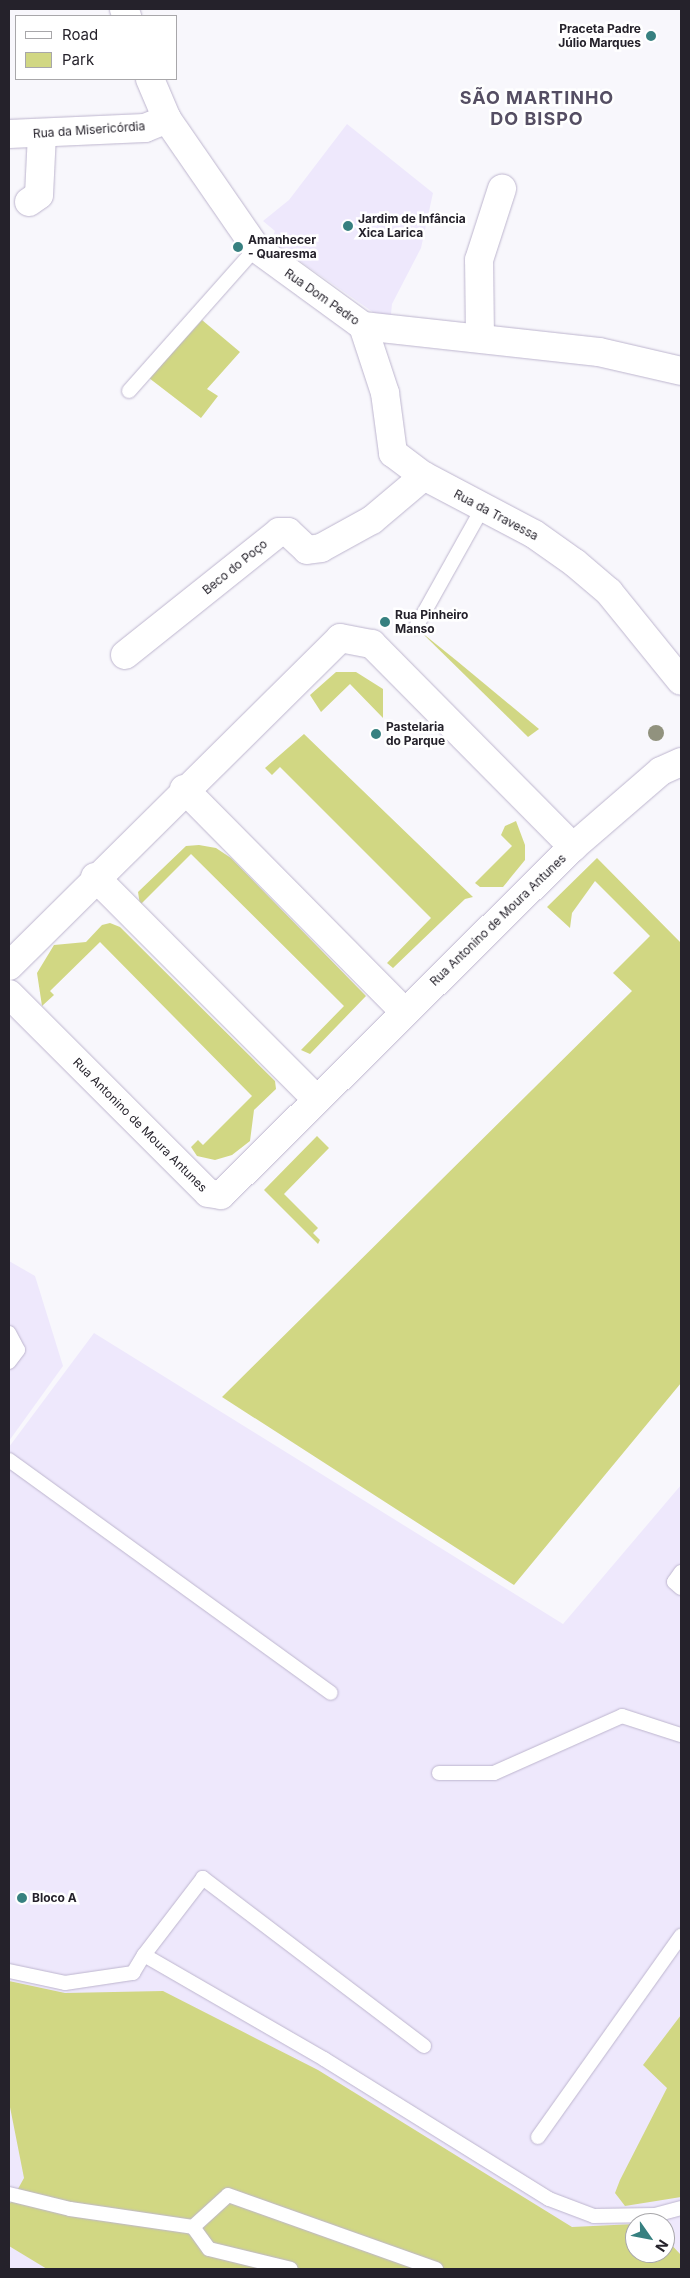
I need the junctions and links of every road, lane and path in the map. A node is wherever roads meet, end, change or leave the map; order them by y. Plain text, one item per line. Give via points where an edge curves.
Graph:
1 (150, 80) edge
2 (167, 119) junction
3 (9, 134) edge
4 (42, 134) junction
5 (502, 190) dead end
6 (29, 202) dead end
7 (256, 248) junction
8 (363, 326) junction
9 (480, 338) junction
10 (681, 371) edge
11 (129, 391) dead end
12 (424, 476) junction
13 (483, 507) junction
14 (416, 628) dead end
15 (125, 655) dead end
16 (681, 681) edge
17 (681, 762) edge
18 (184, 789) junction
19 (573, 847) junction
20 (95, 877) junction
21 (9, 966) edge
22 (9, 994) edge
23 (404, 1011) junction
24 (316, 1100) junction
25 (9, 1333) edge
26 (9, 1362) edge
27 (9, 1460) edge
28 (681, 1572) edge
29 (681, 1588) edge
30 (331, 1693) dead end
31 (681, 1736) edge
32 (439, 1773) dead end
33 (681, 1936) edge
34 (144, 1955) junction
35 (9, 1970) edge
36 (424, 2046) dead end
37 (538, 2137) dead end
38 (9, 2194) edge
39 (681, 2208) edge
40 (193, 2227) junction
41 (291, 2269) edge
42 (436, 2269) edge

1 - 2 street, Rua Dom Pedro
2 - 4 street, Rua da Misericórdia via 145,128
2 - 7 street, Rua Dom Pedro
3 - 4 street, Rua da Misericórdia
4 - 6 street via 39,195
5 - 9 street via 480,260
7 - 8 street, Rua Dom Pedro
7 - 11 lane
8 - 9 street, Rua Dom Pedro
8 - 12 street, Rua da Travessa via 385,393 393,453
9 - 10 street, Rua Dom Pedro via 599,352
12 - 13 street, Rua da Travessa
12 - 15 street, Beco do Poço via 372,520 321,548 307,550 288,532 279,532
13 - 14 lane
13 - 16 street, Rua da Travessa via 534,534 609,592
17 - 19 street via 661,771
18 - 19 street, Rua Antonino de Moura Antunes via 340,638 372,644
18 - 20 street, Rua Antonino de Moura Antunes
18 - 23 street
19 - 23 street, Rua Antonino de Moura Antunes
20 - 21 street, Rua Antonino de Moura Antunes
20 - 24 street
22 - 24 street, Rua Antonino de Moura Antunes via 208,1193 221,1195
23 - 24 street, Rua Antonino de Moura Antunes
25 - 26 lane via 18,1350
27 - 30 lane
28 - 29 lane via 674,1582
31 - 32 lane via 622,1716 494,1773
33 - 37 lane
34 - 35 lane via 133,1973 65,1983
34 - 36 lane via 203,1878
34 - 39 lane via 324,2059 549,2199 594,2216 655,2215
38 - 40 lane via 70,2209
40 - 41 lane via 209,2250
40 - 42 lane via 228,2195

